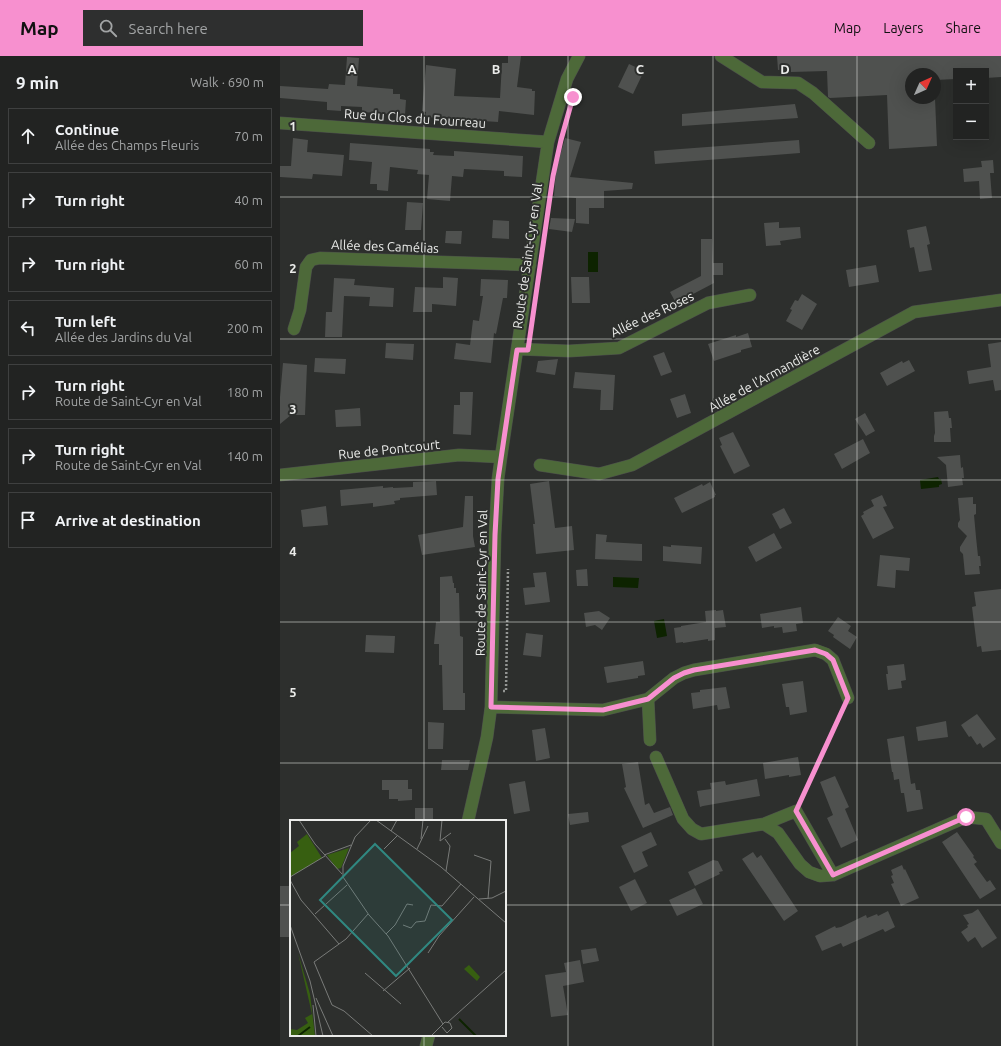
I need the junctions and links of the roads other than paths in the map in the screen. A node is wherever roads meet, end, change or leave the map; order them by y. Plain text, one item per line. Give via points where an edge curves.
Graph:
1 (579, 56) edge
2 (720, 56) edge
3 (280, 123) edge
4 (548, 142) junction
5 (869, 143) dead end
6 (530, 265) junction
7 (750, 294) dead end
8 (1001, 300) edge
9 (294, 329) dead end
10 (517, 350) junction
11 (501, 457) junction
12 (540, 465) dead end
13 (280, 475) edge
14 (848, 698) road end
15 (648, 699) junction
16 (491, 707) junction
17 (650, 740) dead end
18 (656, 757) dead end
19 (468, 820) edge
20 (764, 824) junction
21 (1001, 843) edge
22 (833, 875) junction
23 (429, 1036) edge
24 (426, 1046) edge

1 - 4 street, Route de Saint-Cyr en Val via 567,79
2 - 5 street via 762,82 798,83 814,93
3 - 4 street, Rue du Clos du Fourreau
4 - 6 street, Route de Saint-Cyr en Val
6 - 9 street, Allée des Camélias via 320,258 311,260 306,267 300,310
6 - 10 street, Route de Saint-Cyr en Val
7 - 10 street, Allée des Roses via 708,303 619,348 569,351
8 - 12 street, Allée de l'Armandière via 914,312 632,465 599,474
10 - 11 street, Route de Saint-Cyr en Val
11 - 13 street, Rue de Pontcourt via 458,455
11 - 16 street, Route de Saint-Cyr en Val via 495,535
14 - 15 street via 833,660 815,650 694,670 674,678
15 - 16 street via 603,710
15 - 17 street
16 - 19 street, Route de Saint-Cyr en Val via 487,737
18 - 20 street via 683,819 692,829 701,834
20 - 22 street via 778,833 800,864 809,872 820,876
20 - 22 street via 796,811
21 - 22 street via 986,820 966,817
23 - 24 street

